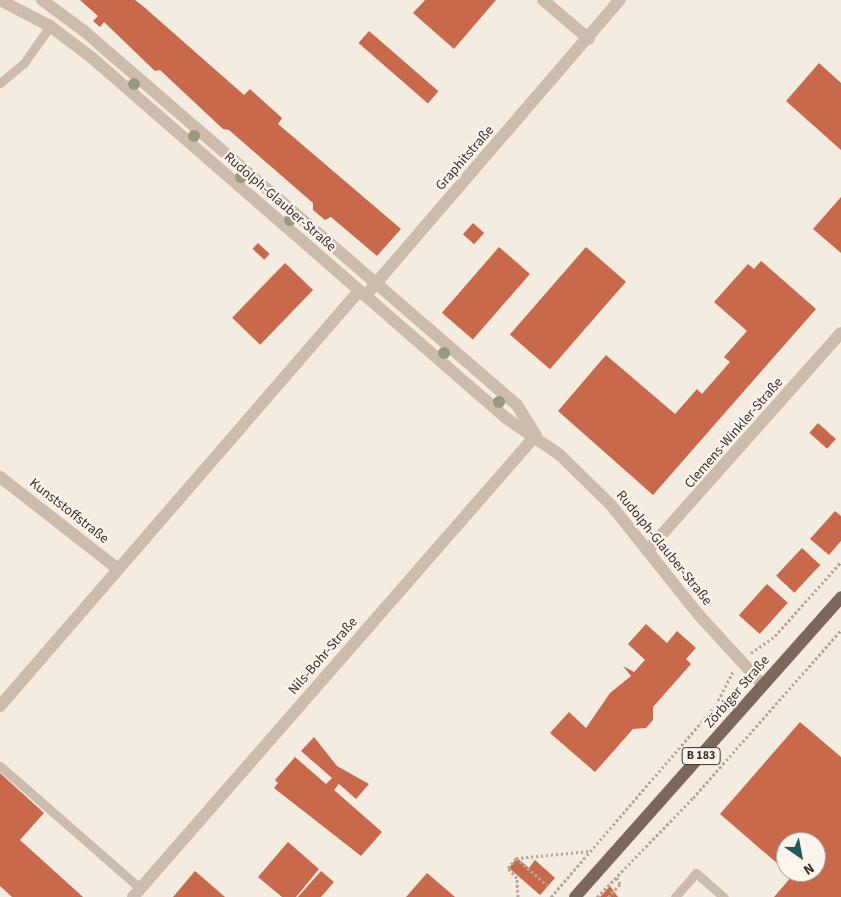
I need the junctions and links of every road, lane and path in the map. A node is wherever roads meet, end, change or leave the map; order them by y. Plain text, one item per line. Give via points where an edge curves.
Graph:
1 (0, 0) edge
2 (42, 0) edge
3 (543, 0) edge
4 (620, 0) edge
5 (50, 26) junction
6 (588, 39) junction
7 (1, 86) edge
8 (376, 283) junction
9 (362, 293) junction
10 (841, 333) edge
11 (536, 434) junction
12 (0, 477) edge
13 (648, 550) junction
14 (841, 562) edge
15 (118, 569) junction
16 (841, 597) edge
17 (841, 630) edge
18 (741, 664) junction
19 (763, 685) junction
20 (0, 706) edge
21 (0, 766) edge
22 (591, 851) junction
23 (516, 858) junction
24 (616, 877) junction
25 (547, 886) dead end
26 (136, 893) edge
27 (518, 897) edge
28 (551, 897) edge
29 (576, 897) edge
30 (597, 897) edge
31 (608, 897) edge
32 (676, 897) edge
33 (724, 897) edge

1 - 5 street, Rudolph-Glauber-Straße
2 - 8 street, Rudolph-Glauber-Straße via 84,30
3 - 6 street
4 - 6 street, Graphitstraße
5 - 7 lane
5 - 9 street, Rudolph-Glauber-Straße
6 - 8 street, Graphitstraße
8 - 9 street, Graphitstraße
8 - 11 street, Rudolph-Glauber-Straße via 517,405
9 - 11 street, Rudolph-Glauber-Straße via 506,418
9 - 15 street, Graphitstraße
10 - 13 street, Clemens-Winkler-Straße
11 - 13 street, Rudolph-Glauber-Straße via 591,484
11 - 26 street, Nils-Bohr-Straße
12 - 15 street, Kunststoffstraße
13 - 18 street, Rudolph-Glauber-Straße
14 - 18 path via 776,636 760,643
15 - 20 street, Graphitstraße
16 - 19 main road, Zörbiger Straße / B 183
17 - 24 path via 693,798
18 - 19 street, Rudolph-Glauber-Straße
18 - 22 path via 725,681 716,705
19 - 29 main road, Zörbiger Straße / B 183
21 - 26 lane
22 - 23 path
22 - 28 path
23 - 25 path
23 - 27 path via 508,868 517,878
24 - 30 path
24 - 31 path via 620,884
32 - 33 lane via 696,873

